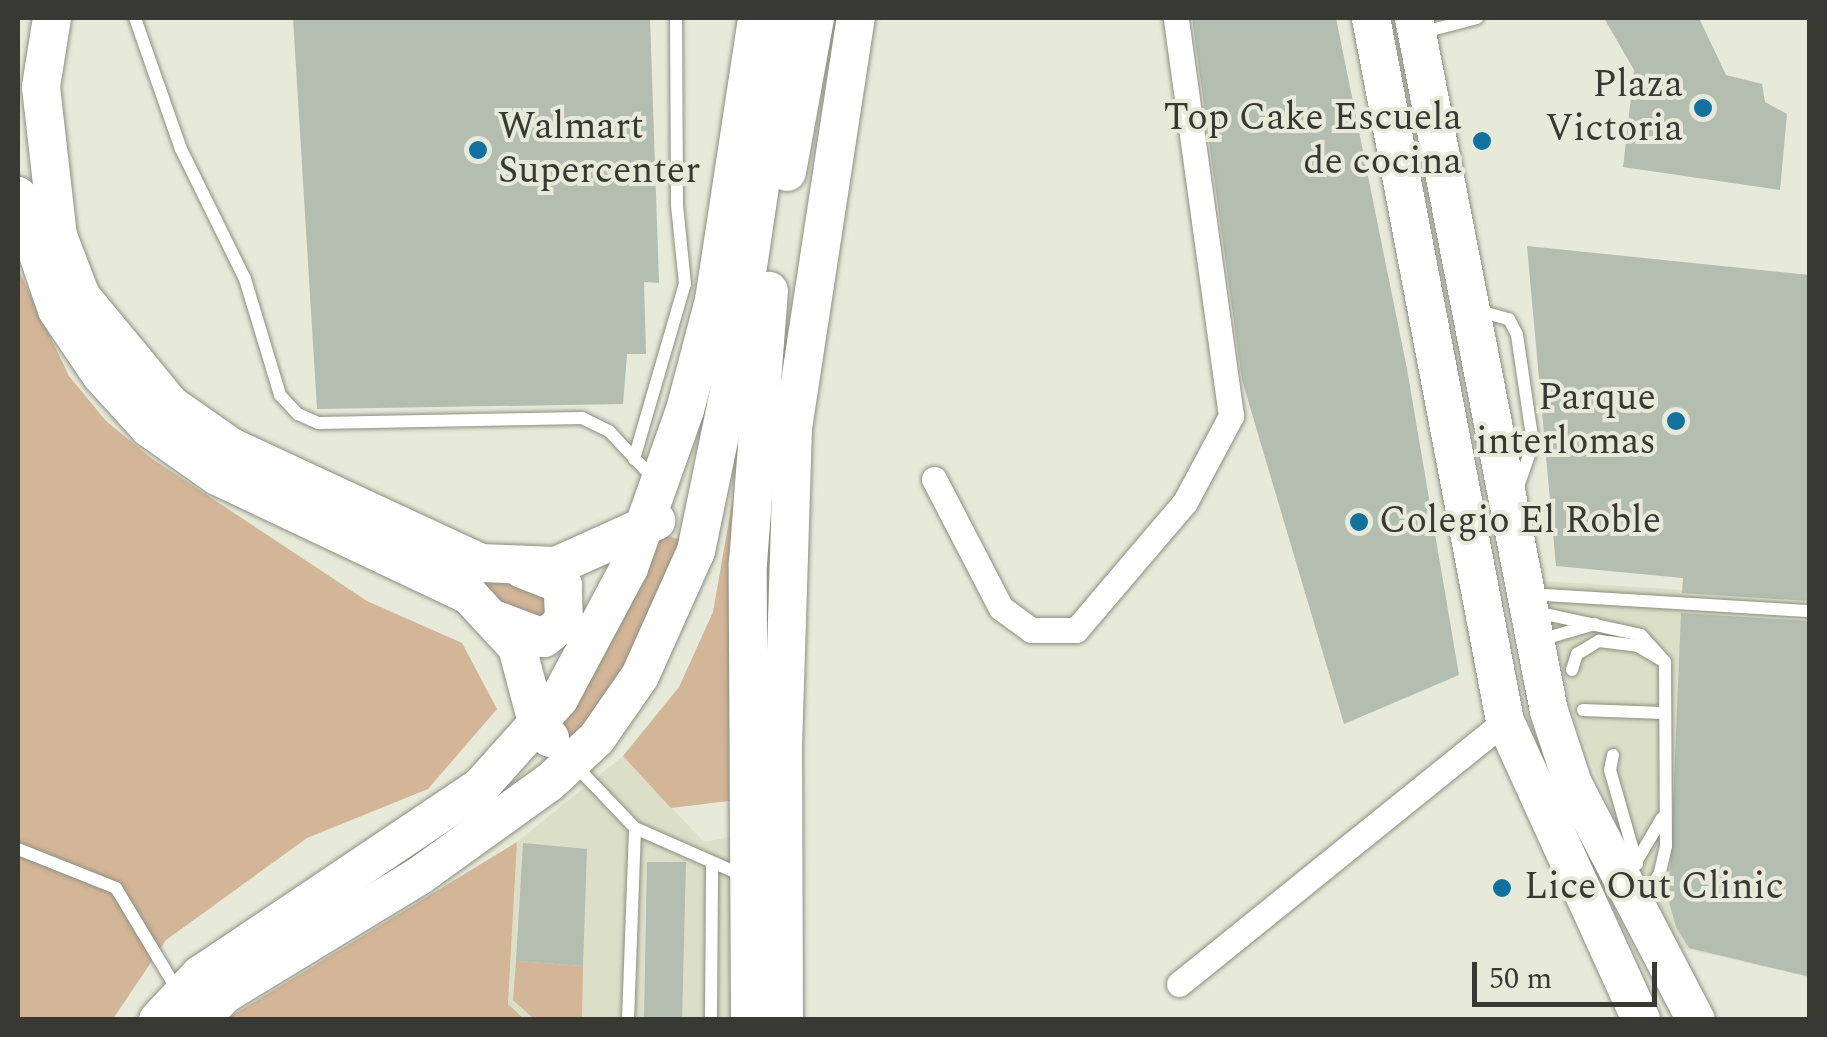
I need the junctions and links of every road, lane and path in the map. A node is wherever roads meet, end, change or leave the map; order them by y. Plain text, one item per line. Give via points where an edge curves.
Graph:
1 (52, 18) edge
2 (136, 18) edge
3 (676, 18) edge
4 (757, 18) edge
5 (785, 18) edge
6 (815, 18) edge
7 (856, 18) edge
8 (1176, 18) edge
9 (1371, 18) edge
10 (1478, 18) edge
11 (1416, 26) edge
12 (1433, 115) junction
13 (1391, 127) junction
14 (18, 196) edge
15 (634, 460) junction
16 (934, 479) dead end
17 (656, 503) junction
18 (699, 528) junction
19 (516, 568) junction
20 (1810, 611) edge
21 (1530, 615) junction
22 (499, 621) junction
23 (1596, 624) junction
24 (1665, 662) junction
25 (1572, 670) dead end
26 (1583, 710) dead end
27 (1664, 713) junction
28 (1505, 721) junction
29 (538, 726) junction
30 (1613, 756) dead end
31 (572, 762) junction
32 (1664, 816) junction
33 (635, 828) junction
34 (18, 850) edge
35 (730, 871) junction
36 (1632, 884) junction
37 (1179, 984) dead end
38 (179, 1011) edge
39 (628, 1020) edge
40 (711, 1020) edge
41 (750, 1020) edge
42 (784, 1020) edge
43 (1641, 1020) edge
44 (1696, 1020) edge

1 - 19 main road via 40,87 58,236 81,296 126,356 171,405 231,447 450,553
2 - 15 lane via 181,149 245,279 280,395 298,414 318,424 564,415 599,424
3 - 15 lane via 676,205 685,284
4 - 17 main road via 714,300
5 - 18 main road via 730,387
6 - 35 main road via 766,310
7 - 42 main road via 794,428 783,747
8 - 16 street via 1231,416 1186,502 1076,630 1030,630 1000,608
9 - 13 main road
10 - 11 lane
11 - 12 main road
12 - 13 main road
12 - 21 main road
13 - 28 main road
14 - 22 main road via 57,310 100,375 150,428 218,476 440,578
15 - 17 lane
17 - 18 main road
17 - 19 main road via 571,561
17 - 29 main road via 577,668
18 - 31 main road via 680,597 656,648 618,713
19 - 22 main road via 563,585 568,610 544,638
20 - 21 lane
21 - 23 lane
21 - 23 lane
21 - 36 main road via 1573,784
22 - 29 main road via 518,647
23 - 24 lane via 1641,636
24 - 25 lane via 1638,646 1600,641 1585,646
24 - 27 lane
26 - 27 lane
27 - 32 lane
28 - 37 street
28 - 43 main road
29 - 31 main road
29 - 38 main road via 458,804
30 - 36 lane via 1610,770
31 - 33 lane
31 - 38 main road via 419,876
32 - 36 lane
32 - 36 lane via 1660,873
33 - 35 lane
33 - 39 lane
34 - 38 lane via 116,888
35 - 40 lane
35 - 41 main road
36 - 44 main road

